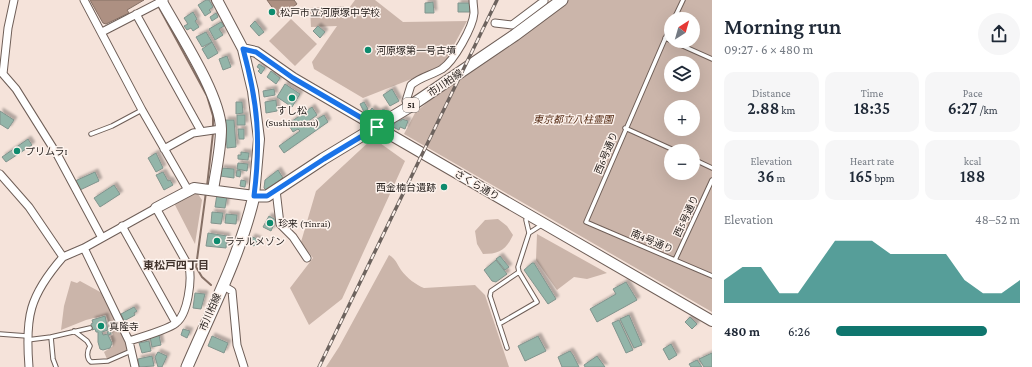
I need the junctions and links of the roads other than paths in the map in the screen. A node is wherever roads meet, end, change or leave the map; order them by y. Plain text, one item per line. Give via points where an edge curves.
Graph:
1 (14, 0) edge
2 (84, 0) edge
3 (217, 0) edge
4 (473, 0) edge
5 (545, 0) edge
6 (562, 0) edge
7 (683, 0) edge
8 (160, 2) edge
9 (677, 12) edge
10 (136, 14) junction
11 (495, 22) dead end
12 (102, 32) junction
13 (664, 40) edge
14 (687, 48) edge
15 (243, 49) junction
16 (712, 59) edge
17 (409, 107) junction
18 (142, 110) junction
19 (377, 127) junction
20 (625, 128) junction
21 (216, 129) junction
22 (201, 131) junction
23 (91, 134) dead end
24 (664, 146) edge
25 (164, 149) junction
26 (700, 162) edge
27 (712, 168) edge
28 (0, 174) edge
29 (712, 180) edge
30 (188, 190) junction
31 (209, 190) junction
32 (276, 190) junction
33 (254, 196) junction
34 (156, 208) junction
35 (528, 214) junction
36 (586, 222) joint
37 (544, 224) junction
38 (122, 226) junction
39 (529, 233) junction
40 (102, 238) junction
41 (84, 248) junction
42 (63, 257) junction
43 (307, 258) dead end
44 (675, 260) junction
45 (519, 272) junction
46 (712, 276) edge
47 (222, 285) junction
48 (712, 321) edge
49 (176, 323) junction
50 (499, 324) junction
51 (90, 328) dead end
52 (74, 331) junction
53 (0, 334) edge
54 (51, 337) junction
55 (27, 338) junction
56 (129, 341) junction
57 (507, 348) dead end
58 (132, 351) junction
59 (29, 367) edge
60 (56, 367) edge
61 (135, 367) edge
62 (187, 367) edge
63 (244, 367) edge

1 - 40 street via 3,74 16,89 58,156
2 - 12 street
3 - 15 street
4 - 17 street via 472,22 454,57 440,70 411,85 406,101
5 - 11 street via 512,25
6 - 17 main road, 市川柏線 / 51
7 - 9 lane
8 - 10 street
8 - 21 street via 212,92 218,110
10 - 12 street
10 - 22 street
12 - 18 street
13 - 20 lane, 西6号通り
14 - 16 lane
15 - 19 street, さくら通り via 256,52 293,78
15 - 33 street via 258,115 258,162
17 - 19 main road, 市川柏線 / 51
18 - 23 lane
18 - 25 street
19 - 32 main road, 市川柏線 / 51
19 - 35 street, さくら通り
20 - 24 lane
20 - 36 lane, 西6号通り
21 - 22 street
21 - 31 street
22 - 25 street via 193,132
25 - 30 street
26 - 27 lane
28 - 42 street via 29,207
29 - 44 lane, 西5号通り
30 - 31 street
30 - 34 street
31 - 33 street
32 - 33 main road, 市川柏線 / 51 via 267,196
32 - 43 street via 280,224 293,237
33 - 47 main road, 市川柏線 via 249,217
34 - 38 street
34 - 49 street via 192,277 189,296
35 - 37 street, さくら通り
35 - 39 lane via 526,220
36 - 44 lane, 南4号通り
37 - 39 lane
37 - 48 street, さくら通り
38 - 40 street
38 - 49 street
39 - 45 lane via 518,267
40 - 41 street
41 - 42 street
41 - 56 street
42 - 55 street via 42,282 30,309
44 - 46 lane, 南4号通り
45 - 50 lane via 491,291 490,296
45 - 50 lane via 537,302
47 - 62 main road, 市川柏線
47 - 63 street via 232,291 237,345
49 - 56 street
50 - 57 lane
51 - 52 lane
52 - 54 lane
52 - 58 lane via 90,346 87,351 91,362 108,361
53 - 55 lane
54 - 55 lane
54 - 60 lane
55 - 59 street
56 - 58 street
58 - 61 street

